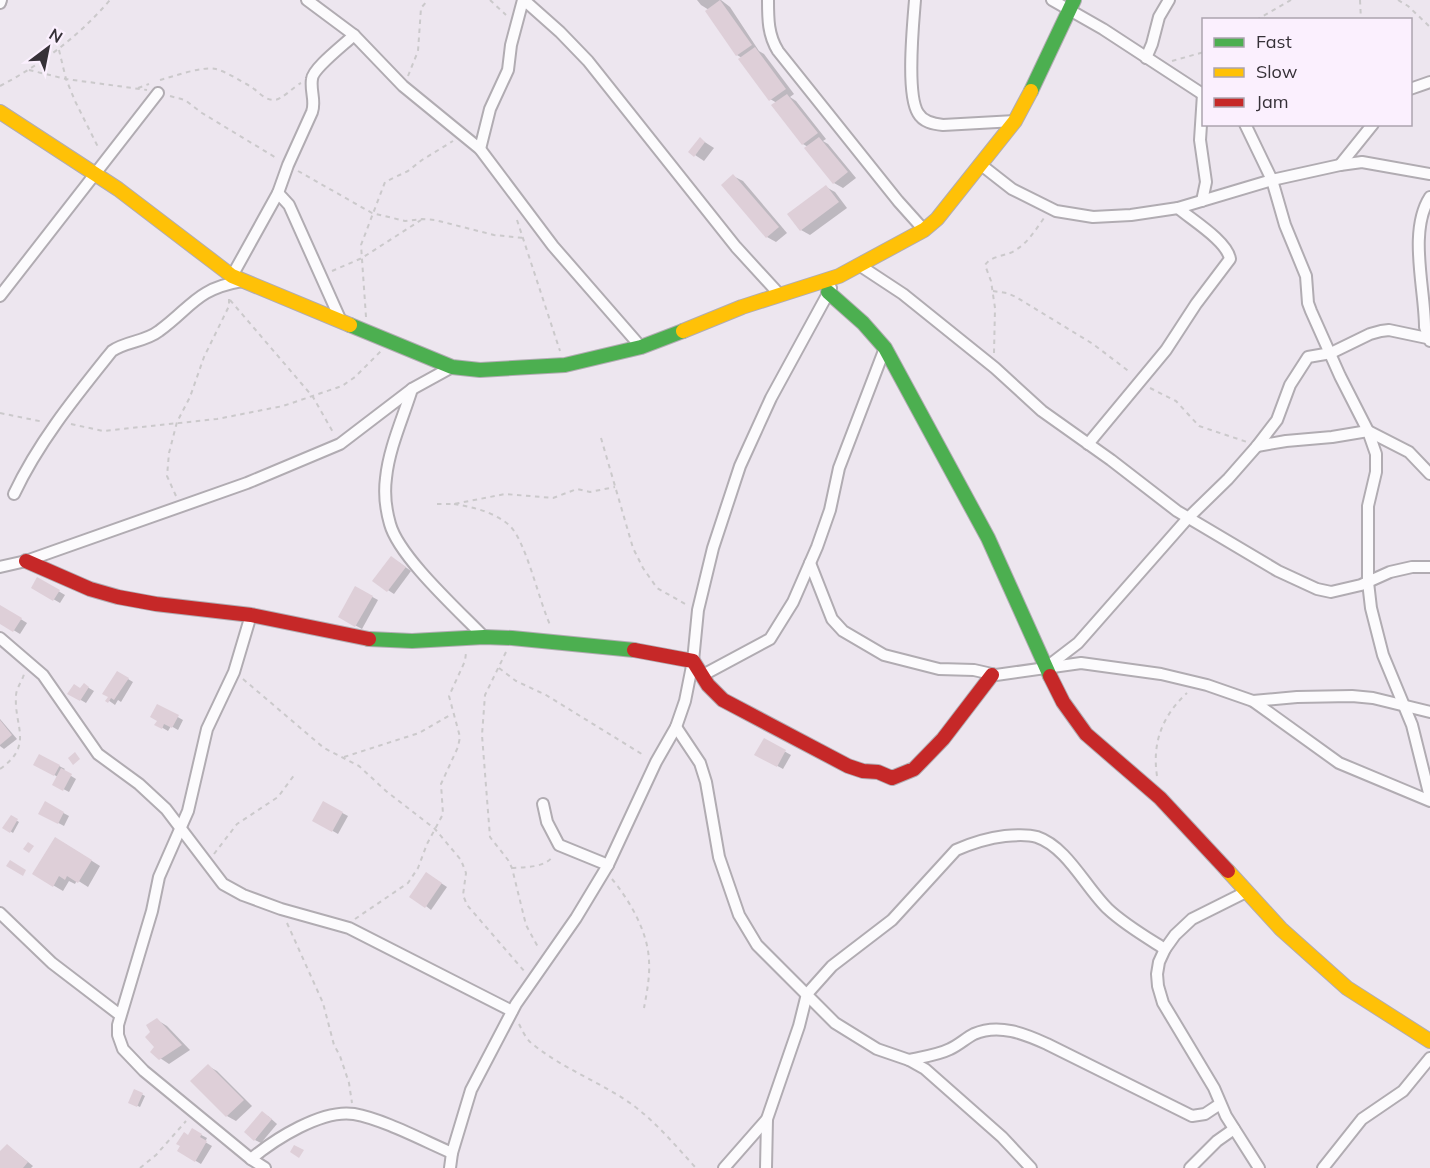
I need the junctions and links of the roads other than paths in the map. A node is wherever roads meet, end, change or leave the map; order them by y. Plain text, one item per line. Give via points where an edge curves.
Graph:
1 (307, 0) edge
2 (524, 0) edge
3 (768, 0) edge
4 (915, 0) edge
5 (1052, 0) edge
6 (1169, 0) edge
7 (1072, 5) edge
8 (354, 35) junction
9 (1146, 58) junction
10 (1430, 82) edge
11 (1412, 88) edge
12 (158, 93) dead end
13 (1202, 94) edge
14 (1202, 110) edge
15 (0, 112) edge
16 (1015, 121) junction
17 (1246, 126) edge
18 (1371, 126) edge
19 (480, 149) junction
20 (980, 164) junction
21 (1340, 165) junction
22 (1430, 174) edge
23 (96, 175) junction
24 (1272, 180) junction
25 (278, 193) junction
26 (1430, 197) edge
27 (1202, 201) junction
28 (1178, 208) junction
29 (924, 230) junction
30 (859, 265) junction
31 (839, 276) junction
32 (234, 280) junction
33 (828, 292) junction
34 (780, 295) junction
35 (0, 296) edge
36 (341, 321) junction
37 (1429, 340) edge
38 (641, 347) junction
39 (885, 348) junction
40 (1331, 353) junction
41 (452, 367) junction
42 (412, 389) junction
43 (1368, 431) junction
44 (1088, 444) junction
45 (1257, 446) junction
46 (1430, 474) edge
47 (14, 494) dead end
48 (1188, 518) junction
49 (26, 561) junction
50 (810, 563) junction
51 (0, 567) edge
52 (1430, 567) edge
53 (1368, 582) junction
54 (251, 615) junction
55 (484, 637) junction
56 (0, 638) edge
57 (693, 661) junction
58 (1046, 668) junction
59 (703, 675) junction
60 (992, 675) junction
61 (1252, 701) junction
62 (1403, 707) junction
63 (1430, 712) edge
64 (676, 727) junction
65 (1430, 799) edge
66 (543, 804) dead end
67 (179, 829) junction
68 (606, 868) junction
69 (1246, 892) junction
70 (0, 913) edge
71 (1165, 949) junction
72 (807, 994) junction
73 (512, 1011) junction
74 (120, 1015) junction
75 (1430, 1041) edge
76 (1430, 1058) edge
77 (909, 1060) junction
78 (1220, 1104) junction
79 (767, 1119) junction
80 (1234, 1129) junction
81 (452, 1153) junction
82 (251, 1158) junction
83 (265, 1168) edge
84 (450, 1168) edge
85 (724, 1168) edge
86 (766, 1168) edge
87 (1031, 1168) edge
88 (1190, 1168) edge
89 (1259, 1168) edge
90 (1323, 1168) edge

1 - 8 street
2 - 19 street via 508,70 489,109
2 - 34 street via 588,61 736,247
3 - 29 street via 769,28 778,51
4 - 16 street via 912,91 918,114 943,125
5 - 7 street
6 - 9 street via 1159,17
7 - 9 street
7 - 16 street
8 - 19 street via 403,86
8 - 25 street via 312,78 315,105
9 - 13 street
10 - 11 street
12 - 23 street
14 - 27 street via 1200,140 1206,182
15 - 23 street
16 - 20 street
17 - 24 street
18 - 21 street
19 - 38 street via 553,246
20 - 28 street via 1012,189 1061,212 1093,217
20 - 29 street
21 - 22 street via 1362,162
21 - 24 street
23 - 32 street
23 - 35 street
24 - 27 street
24 - 40 street via 1306,276 1308,303
25 - 32 street
25 - 36 street via 287,201
26 - 37 street via 1423,212 1420,236
27 - 28 street
28 - 44 street via 1218,240 1230,260 1141,382
29 - 30 street
30 - 31 street
30 - 44 street via 903,294 1042,411
31 - 33 street
31 - 34 street
32 - 36 street
32 - 47 street via 195,299 159,332 112,351 55,425
33 - 39 street
33 - 57 street via 771,398 740,466 698,610
34 - 38 street
36 - 41 street
37 - 40 street via 1381,331
38 - 41 street via 565,365 480,370
39 - 50 street via 839,468 830,510
39 - 58 street via 988,538
40 - 43 street
40 - 45 street via 1312,355 1305,361 1277,420
41 - 42 street
42 - 49 street via 340,444 247,483
42 - 55 street via 386,478 389,524 405,554
43 - 45 street
43 - 46 street via 1408,452
43 - 53 street via 1376,454 1376,472 1368,506
44 - 48 street
45 - 48 street
48 - 53 street via 1278,571 1317,589 1337,591
48 - 58 street via 1078,643
49 - 51 street
49 - 54 street via 117,597
50 - 59 street via 793,602 770,639
50 - 60 street via 832,619 857,640 884,655 939,669
52 - 53 street via 1390,572
53 - 62 street via 1383,655
54 - 55 street via 367,639
54 - 67 street via 234,672 207,729 192,799
55 - 57 street via 591,645
56 - 67 street via 43,675 98,754 158,801
57 - 59 street
57 - 64 street
58 - 60 street
58 - 61 street via 1081,663 1161,674
58 - 69 street via 1086,734 1160,798
59 - 60 street via 715,693 732,705 848,766 894,778 933,752
61 - 62 street via 1352,696
61 - 65 street via 1339,763
62 - 63 street
62 - 65 street via 1412,725
64 - 68 street
64 - 72 street via 703,770 719,857 739,915 766,956
66 - 68 street via 559,845
67 - 73 street via 218,880 230,888 281,909 343,926
67 - 74 street via 159,877
68 - 73 street
69 - 71 street via 1192,919
69 - 75 street via 1330,974
70 - 74 street via 52,963
71 - 72 street via 1107,908 1048,843 1031,836 992,838 956,850 892,920 832,966
71 - 78 street via 1159,962 1160,996
72 - 77 street via 850,1034
72 - 79 street via 800,1026
73 - 81 street via 471,1090
74 - 82 street via 118,1035 123,1049 144,1071
76 - 90 street via 1403,1091 1362,1119
77 - 78 street via 951,1049 985,1030 1004,1029 1047,1044 1192,1116 1203,1115
77 - 87 street via 949,1089
78 - 80 street
79 - 85 street
79 - 86 street
80 - 88 street
80 - 89 street
81 - 82 street via 354,1114 307,1124 273,1141
81 - 84 street
82 - 83 street

